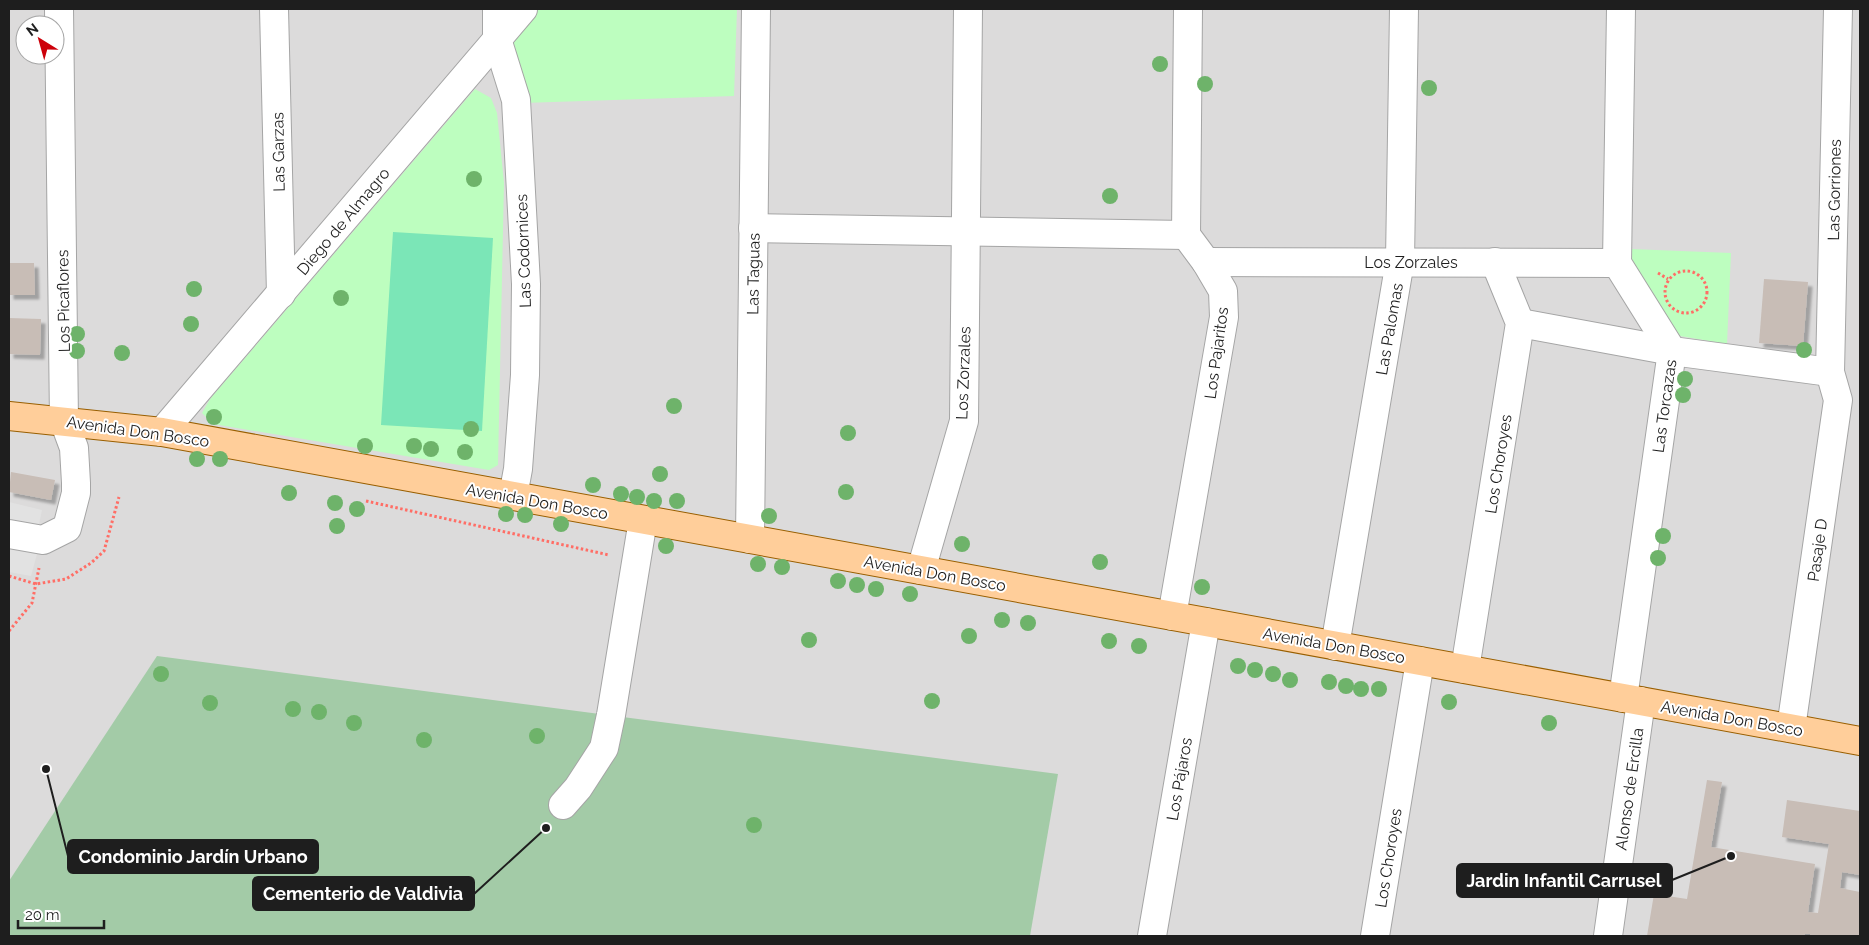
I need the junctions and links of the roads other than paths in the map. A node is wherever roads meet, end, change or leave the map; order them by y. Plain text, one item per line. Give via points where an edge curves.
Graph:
1 (59, 9) edge
2 (274, 9) edge
3 (496, 9) edge
4 (523, 9) edge
5 (756, 9) edge
6 (968, 9) edge
7 (1188, 9) edge
8 (1404, 9) edge
9 (1621, 9) edge
10 (1838, 9) edge
11 (497, 39) junction
12 (753, 228) junction
13 (966, 230) junction
14 (1186, 235) junction
15 (1400, 261) junction
16 (1206, 262) junction
17 (1495, 262) junction
18 (1617, 262) junction
19 (281, 294) junction
20 (1520, 323) junction
21 (1672, 351) junction
22 (1830, 372) junction
23 (9, 416) edge
24 (64, 421) junction
25 (162, 432) junction
26 (513, 496) junction
27 (643, 520) junction
28 (9, 534) edge
29 (750, 539) junction
30 (921, 570) junction
31 (1172, 616) junction
32 (1206, 622) junction
33 (1335, 646) junction
34 (1420, 661) junction
35 (1465, 669) junction
36 (1632, 699) junction
37 (1791, 728) junction
38 (1860, 741) edge
39 (563, 806) dead end
40 (1152, 936) edge
41 (1375, 936) edge
42 (1608, 936) edge

1 - 24 street, Los Picaflores
2 - 19 street, Las Garzas
3 - 11 street, Las Codornices
4 - 11 street, Diego de Almagro
5 - 12 street, Las Taguas
6 - 13 street, Los Zorzales
7 - 14 street
8 - 15 street, Las Palomas
9 - 18 street
10 - 22 street, Las Gorriones
11 - 19 street, Diego de Almagro
11 - 26 street, Las Codornices via 516,100 526,284 525,375
12 - 13 street
12 - 29 street, Las Taguas
13 - 14 street
13 - 30 street, Los Zorzales via 964,421
14 - 16 street, Los Pajaritos
15 - 16 street, Los Zorzales
15 - 17 street, Los Zorzales
15 - 33 street, Las Palomas
16 - 31 street, Los Pajaritos via 1223,291 1224,317
17 - 18 street, Los Zorzales
17 - 20 street
18 - 21 street, Las Torcazas
19 - 25 street, Diego de Almagro
20 - 21 street
20 - 35 street, Los Choroyes
21 - 22 street
21 - 36 street, Las Torcazas
22 - 37 street, Pasaje D via 1838,400
23 - 24 main road, Avenida Don Bosco
24 - 25 main road, Avenida Don Bosco
24 - 28 street, Los Picaflores via 74,448 76,493 67,528 43,540
25 - 26 main road, Avenida Don Bosco
26 - 27 main road, Avenida Don Bosco
27 - 29 main road, Avenida Don Bosco
27 - 39 street via 604,748
29 - 30 main road, Avenida Don Bosco
30 - 31 main road, Avenida Don Bosco
31 - 32 main road, Avenida Don Bosco
32 - 33 main road, Avenida Don Bosco
32 - 40 street, Los Pájaros
33 - 34 main road, Avenida Don Bosco
34 - 35 main road, Avenida Don Bosco
34 - 41 street, Los Choroyes
35 - 36 main road, Avenida Don Bosco
36 - 37 main road, Avenida Don Bosco
36 - 42 street, Alonso de Ercilla
37 - 38 main road, Avenida Don Bosco

